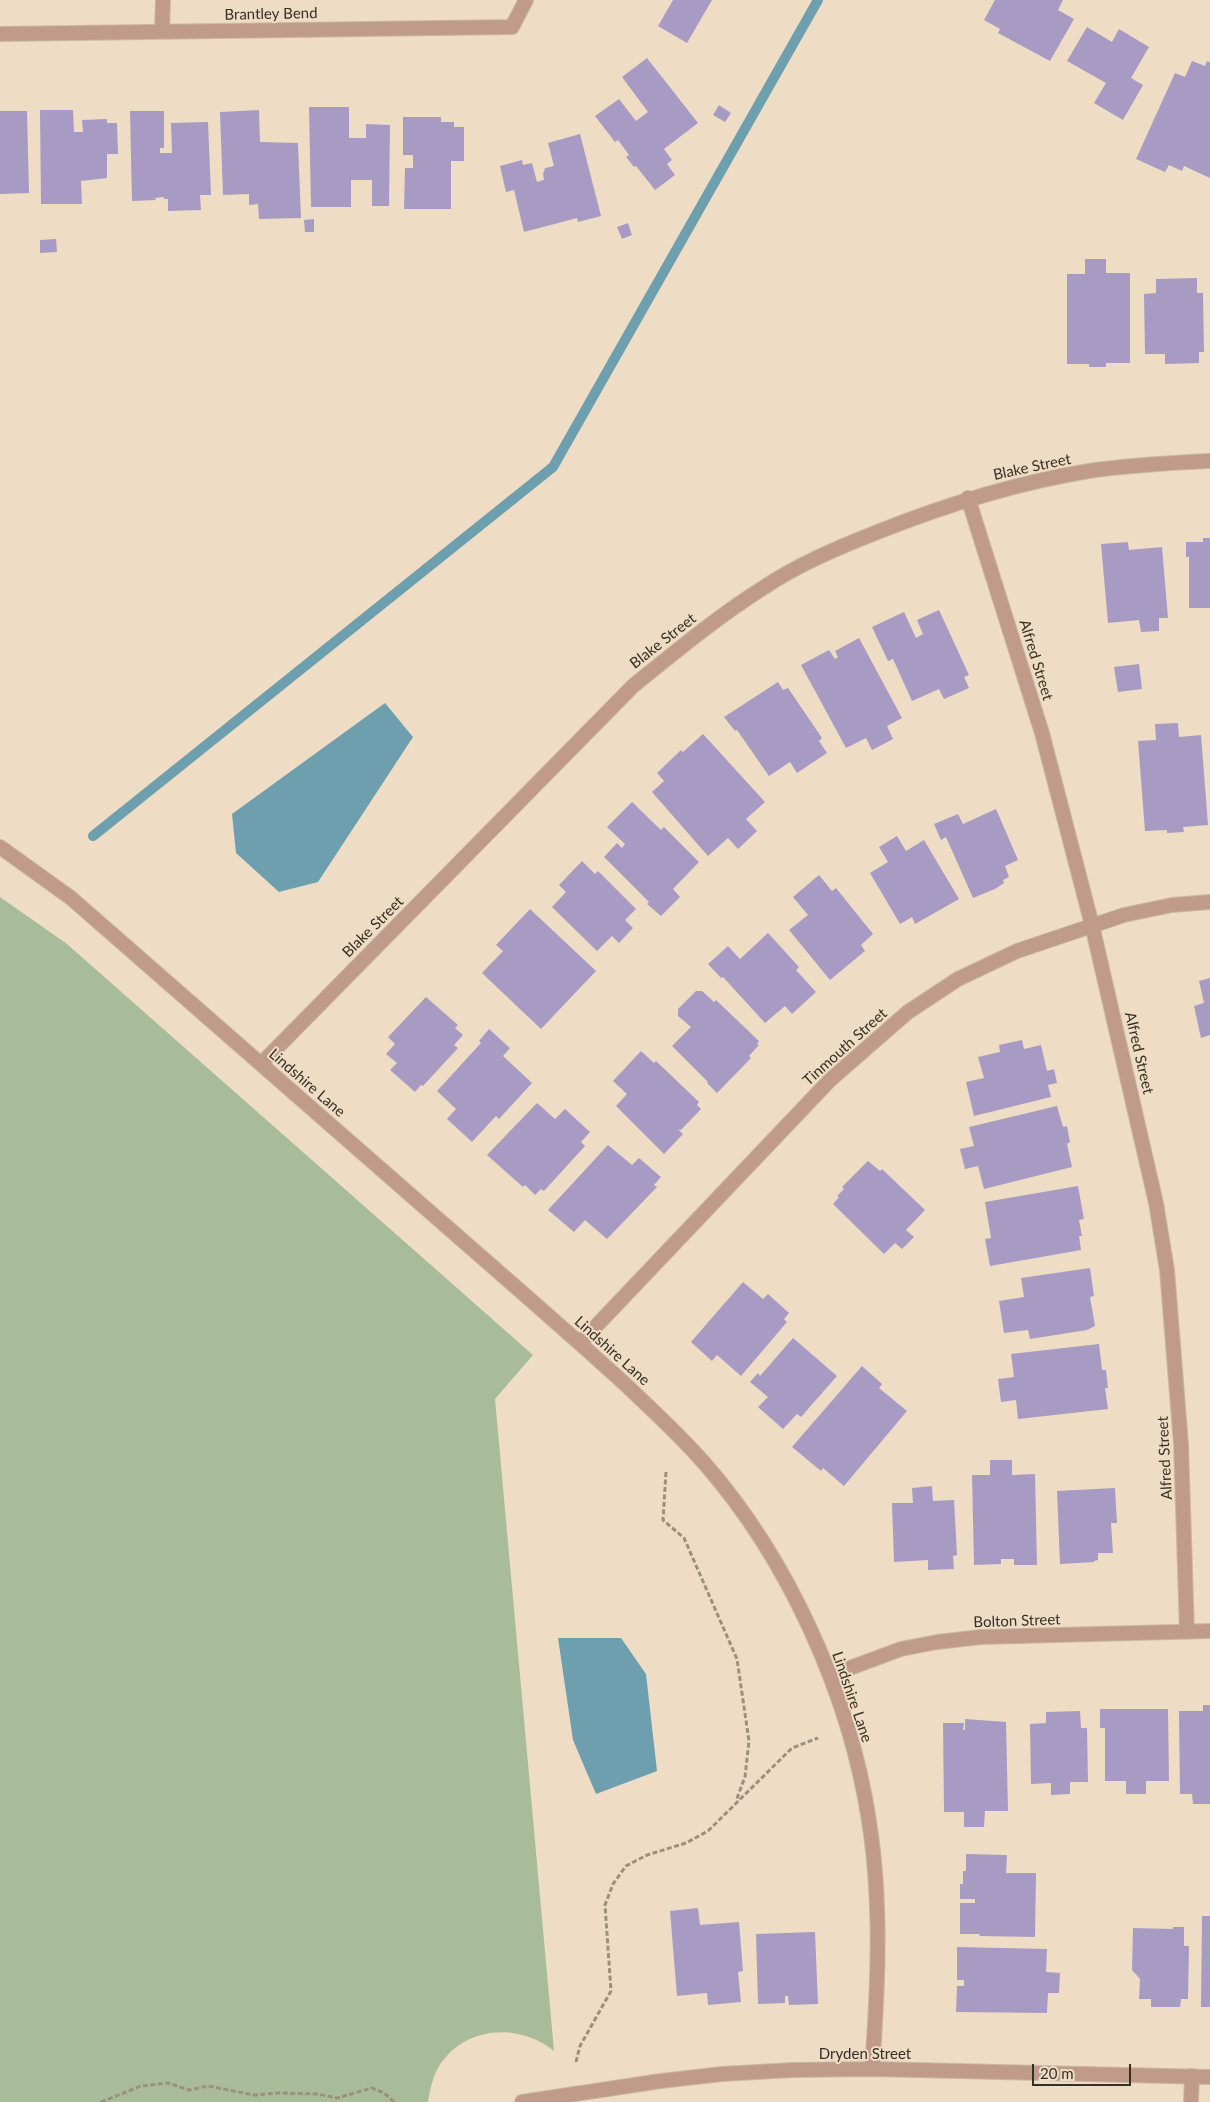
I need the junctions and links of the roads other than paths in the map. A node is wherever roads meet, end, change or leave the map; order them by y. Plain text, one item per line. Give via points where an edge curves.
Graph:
1 (163, 0) edge
2 (526, 0) edge
3 (162, 31) junction
4 (0, 34) edge
5 (1210, 461) edge
6 (968, 498) junction
7 (0, 847) edge
8 (1210, 902) edge
9 (1092, 925) junction
10 (261, 1064) junction
11 (580, 1343) junction
12 (1210, 1631) edge
13 (1187, 1632) junction
14 (830, 1675) junction
15 (872, 2069) junction
16 (1192, 2076) junction
17 (1210, 2077) edge
18 (522, 2102) edge
19 (1191, 2102) edge

1 - 3 street
2 - 3 street, Brantley Bend via 512,27
3 - 4 street, Brantley Bend
5 - 6 street, Blake Street via 1091,471
6 - 9 street, Alfred Street via 1042,733
6 - 10 street, Blake Street via 838,548 763,587 689,640 633,686
7 - 10 street, Lindshire Lane via 71,898
8 - 9 street, Tinmouth Street via 1148,910
9 - 11 street, Tinmouth Street via 1017,951 958,979 908,1012 830,1080
9 - 13 street, Alfred Street via 1156,1203 1167,1270 1181,1444
10 - 11 street, Lindshire Lane
11 - 14 street, Lindshire Lane via 669,1426 733,1498 787,1582
12 - 13 street, Bolton Street
13 - 14 street, Bolton Street via 981,1637 937,1642 901,1649
14 - 15 street, Lindshire Lane via 861,1776 875,1868 878,1931
15 - 16 street, Dryden Street
15 - 18 street, Dryden Street via 722,2074
16 - 17 street, Dryden Street
16 - 19 street

